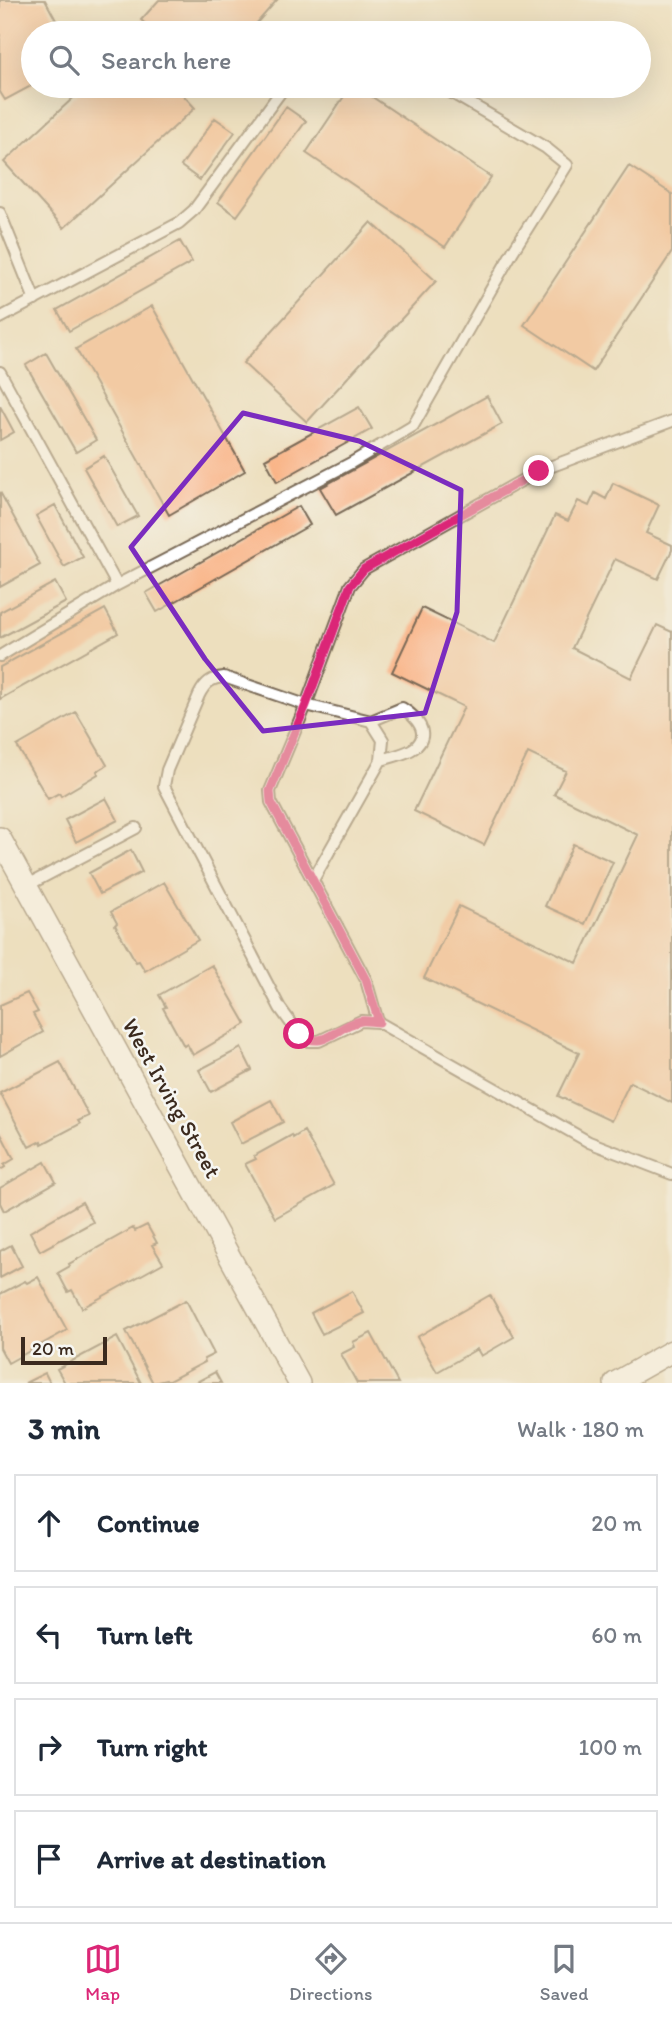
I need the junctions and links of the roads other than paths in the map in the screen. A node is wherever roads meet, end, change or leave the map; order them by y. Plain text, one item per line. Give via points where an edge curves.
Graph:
1 (276, 98) edge
2 (460, 98) edge
3 (0, 213) edge
4 (34, 300) junction
5 (0, 318) edge
6 (0, 372) edge
7 (672, 421) edge
8 (117, 585) junction
9 (0, 656) edge
10 (306, 705) junction
11 (371, 721) junction
12 (382, 760) junction
13 (136, 828) dead end
14 (0, 838) edge
15 (313, 880) junction
16 (26, 886) junction
17 (379, 1022) junction
18 (672, 1174) edge
19 (672, 1351) edge
20 (299, 1383) edge
21 (615, 1383) edge

1 - 4 lane via 194,210 179,223
2 - 8 lane via 567,165 414,426
3 - 4 lane
4 - 5 lane
6 - 8 lane
7 - 10 lane via 539,471 364,569 350,586
8 - 9 lane
10 - 11 lane
10 - 15 lane via 270,791 271,802
10 - 17 lane via 225,677 213,678 199,695 164,786 280,1008 299,1034 319,1041 361,1021
11 - 12 lane via 383,740
11 - 12 lane via 402,708 421,726 415,748
12 - 15 lane
13 - 16 lane
14 - 16 street, West Irving Street
15 - 17 lane via 366,980
16 - 20 street, West Irving Street
17 - 18 lane via 589,1142
19 - 21 street

